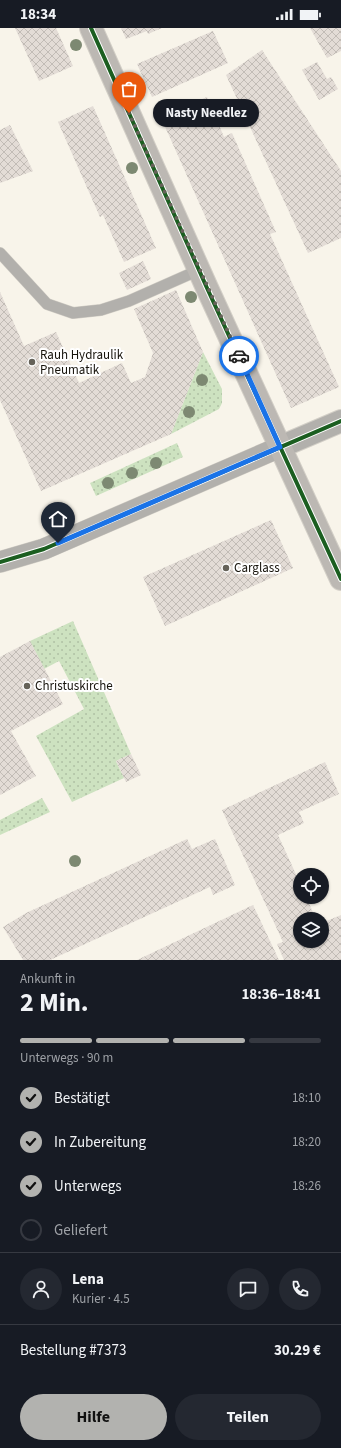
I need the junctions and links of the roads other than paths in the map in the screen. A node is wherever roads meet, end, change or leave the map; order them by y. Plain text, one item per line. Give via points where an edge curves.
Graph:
1 (91, 28) edge
2 (0, 253) edge
3 (200, 270) junction
4 (341, 421) edge
5 (280, 447) junction
6 (0, 562) edge
7 (341, 579) edge

1 - 3 main road
2 - 3 lane via 47,304 73,313 102,310 129,301
3 - 5 main road
4 - 5 street
5 - 6 street via 44,549
5 - 7 main road

